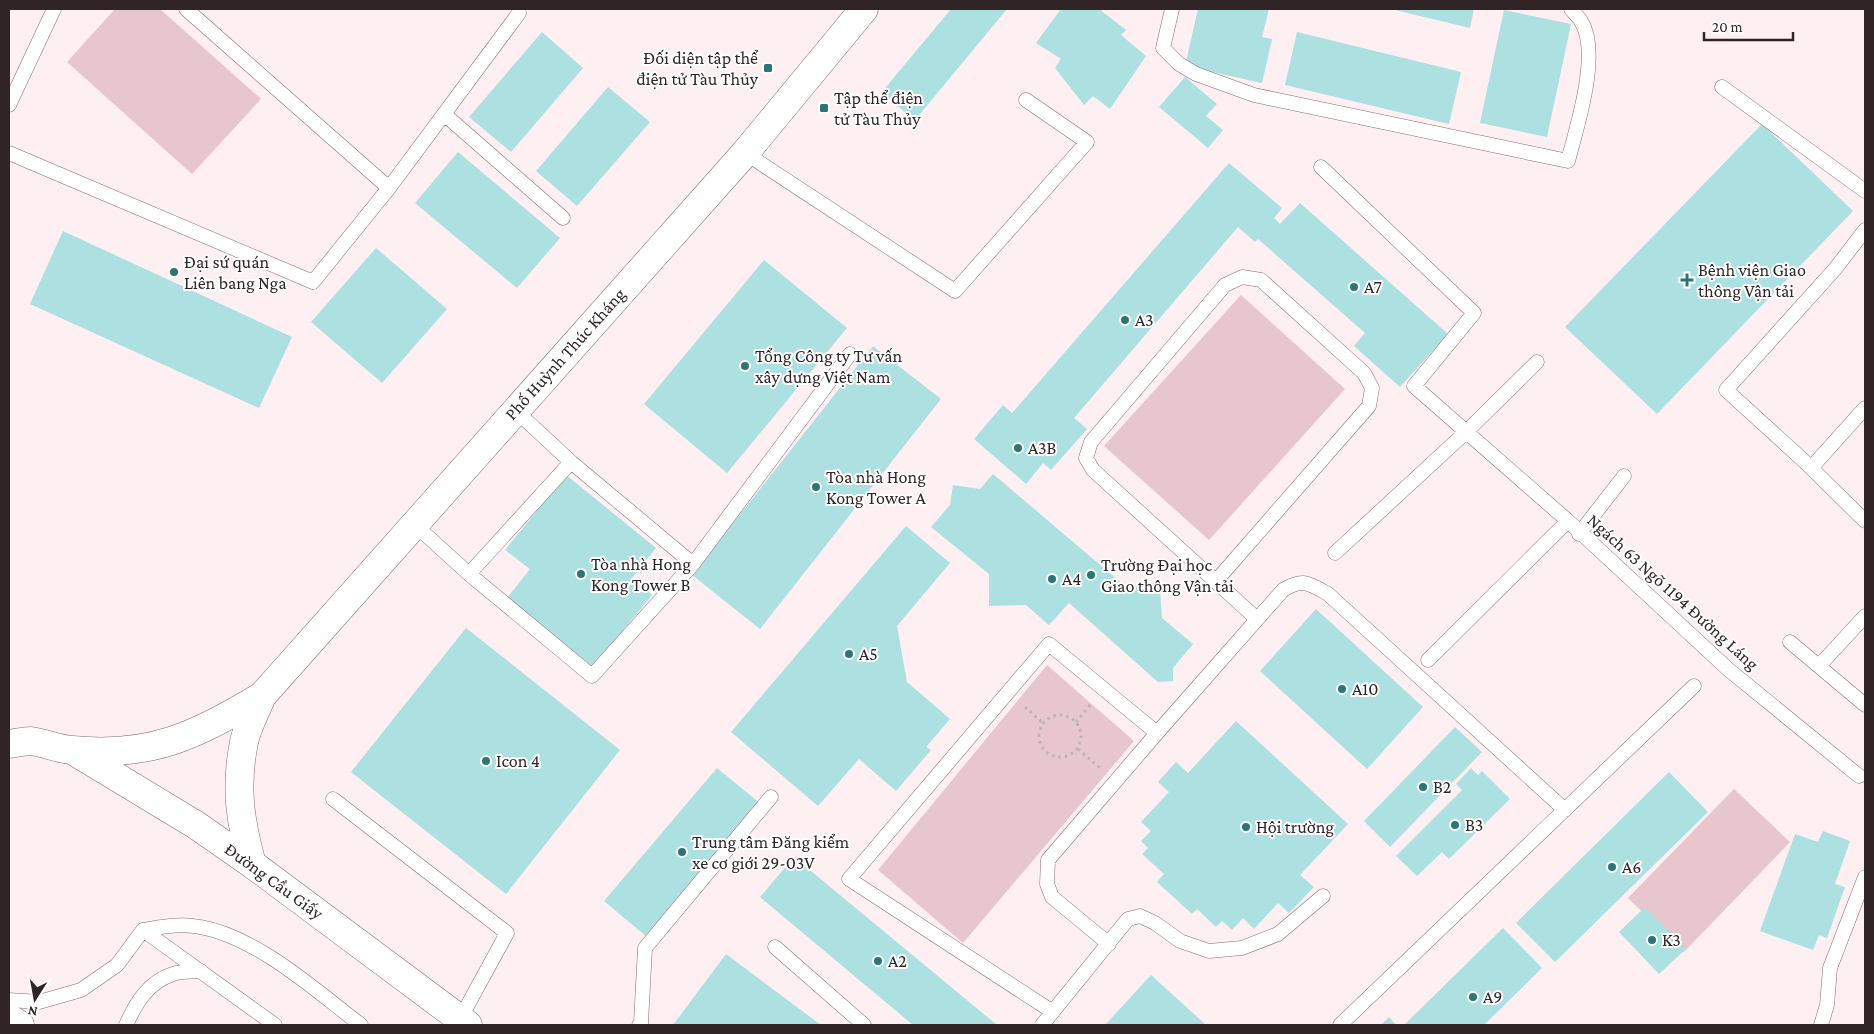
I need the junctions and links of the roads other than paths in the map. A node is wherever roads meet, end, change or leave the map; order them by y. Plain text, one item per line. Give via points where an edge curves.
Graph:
1 (54, 9) edge
2 (186, 9) edge
3 (864, 9) edge
4 (1571, 9) edge
5 (1170, 10) edge
6 (519, 13) dead end
7 (1722, 87) dead end
8 (1026, 100) dead end
9 (9, 105) edge
10 (444, 114) junction
11 (9, 153) edge
12 (745, 153) junction
13 (1321, 167) dead end
14 (389, 188) junction
15 (1865, 191) edge
16 (563, 218) dead end
17 (1865, 230) edge
18 (850, 354) dead end
19 (1537, 362) dead end
20 (1865, 408) edge
21 (515, 410) junction
22 (1465, 433) junction
23 (571, 462) junction
24 (1812, 468) junction
25 (1624, 476) dead end
26 (1568, 521) junction
27 (1865, 521) edge
28 (414, 524) junction
29 (1579, 534) junction
30 (1335, 553) dead end
31 (693, 564) junction
32 (469, 574) junction
33 (1216, 581) junction
34 (1865, 616) edge
35 (1257, 619) junction
36 (1790, 642) dead end
37 (1428, 660) dead end
38 (1819, 666) junction
39 (1694, 686) dead end
40 (262, 696) junction
41 (1865, 705) edge
42 (1157, 733) junction
43 (9, 744) edge
44 (72, 750) junction
45 (1863, 776) edge
46 (771, 797) dead end
47 (333, 799) dead end
48 (1565, 810) junction
49 (252, 864) junction
50 (1865, 877) edge
51 (1323, 896) dead end
52 (143, 930) junction
53 (1109, 944) junction
54 (775, 947) dead end
55 (201, 971) junction
56 (9, 1000) edge
57 (1053, 1012) junction
58 (9, 1018) edge
59 (464, 1022) edge
60 (20, 1025) edge
61 (126, 1025) edge
62 (275, 1025) edge
63 (361, 1025) edge
64 (639, 1025) edge
65 (864, 1025) edge
66 (1042, 1025) edge
67 (1340, 1025) edge
68 (1821, 1025) edge

1 - 9 lane
2 - 14 lane
3 - 12 main road, Phố Huỳnh Thúc Kháng
4 - 5 lane via 1581,21 1587,38 1588,78 1568,161 1254,95 1196,74 1179,64 1163,48
6 - 10 lane
7 - 15 lane
8 - 12 lane via 1087,142 955,291
10 - 14 lane
10 - 16 lane
11 - 14 lane via 313,282
12 - 21 main road, Phố Huỳnh Thúc Kháng
13 - 22 lane, Ngách 63 Ngõ 1194 Đường Láng via 1474,313 1414,386
17 - 24 lane via 1835,269 1726,390
18 - 31 lane
19 - 22 lane
20 - 24 lane
21 - 23 lane
21 - 28 main road, Phố Huỳnh Thúc Kháng
22 - 26 lane, Ngách 63 Ngõ 1194 Đường Láng
22 - 30 lane
23 - 31 lane
23 - 32 lane
24 - 27 lane
25 - 29 lane
26 - 29 lane, Ngách 63 Ngõ 1194 Đường Láng
26 - 37 lane
28 - 32 lane
28 - 40 main road, Phố Huỳnh Thúc Kháng
29 - 45 lane, Ngách 63 Ngõ 1194 Đường Láng via 1729,670
31 - 32 lane via 592,676
33 - 33 lane via 1093,470 1086,458 1091,442 1225,285 1242,277 1261,280 1364,373 1372,388 1369,406
33 - 35 lane
34 - 38 lane
35 - 42 lane
35 - 48 lane via 1283,590 1295,583 1309,583 1328,594
36 - 38 lane
38 - 41 lane
39 - 48 lane
40 - 44 main road, Phố Huỳnh Thúc Kháng via 224,719 169,743 133,751
40 - 49 main road, Phố Huỳnh Thúc Kháng via 244,743 239,789 242,828
42 - 53 lane via 1048,860 1047,884 1052,897
42 - 57 lane via 1049,644 849,879
43 - 44 main road via 30,741
44 - 49 main road, Đường Cầu Giấy via 196,825
46 - 64 lane via 645,948
47 - 59 lane via 507,933
48 - 67 lane
49 - 59 main road, Đường Cầu Giấy
50 - 68 lane via 1830,968 1827,1006
51 - 53 lane via 1278,934 1242,948 1209,951 1180,941 1140,916 1128,919
52 - 55 lane
52 - 56 lane via 117,965 82,990 39,1002
52 - 63 lane via 170,925 198,926 222,932 290,971
53 - 57 lane
54 - 65 lane
55 - 61 lane via 174,973 155,982 132,1011
55 - 62 lane
57 - 66 lane
58 - 60 main road

